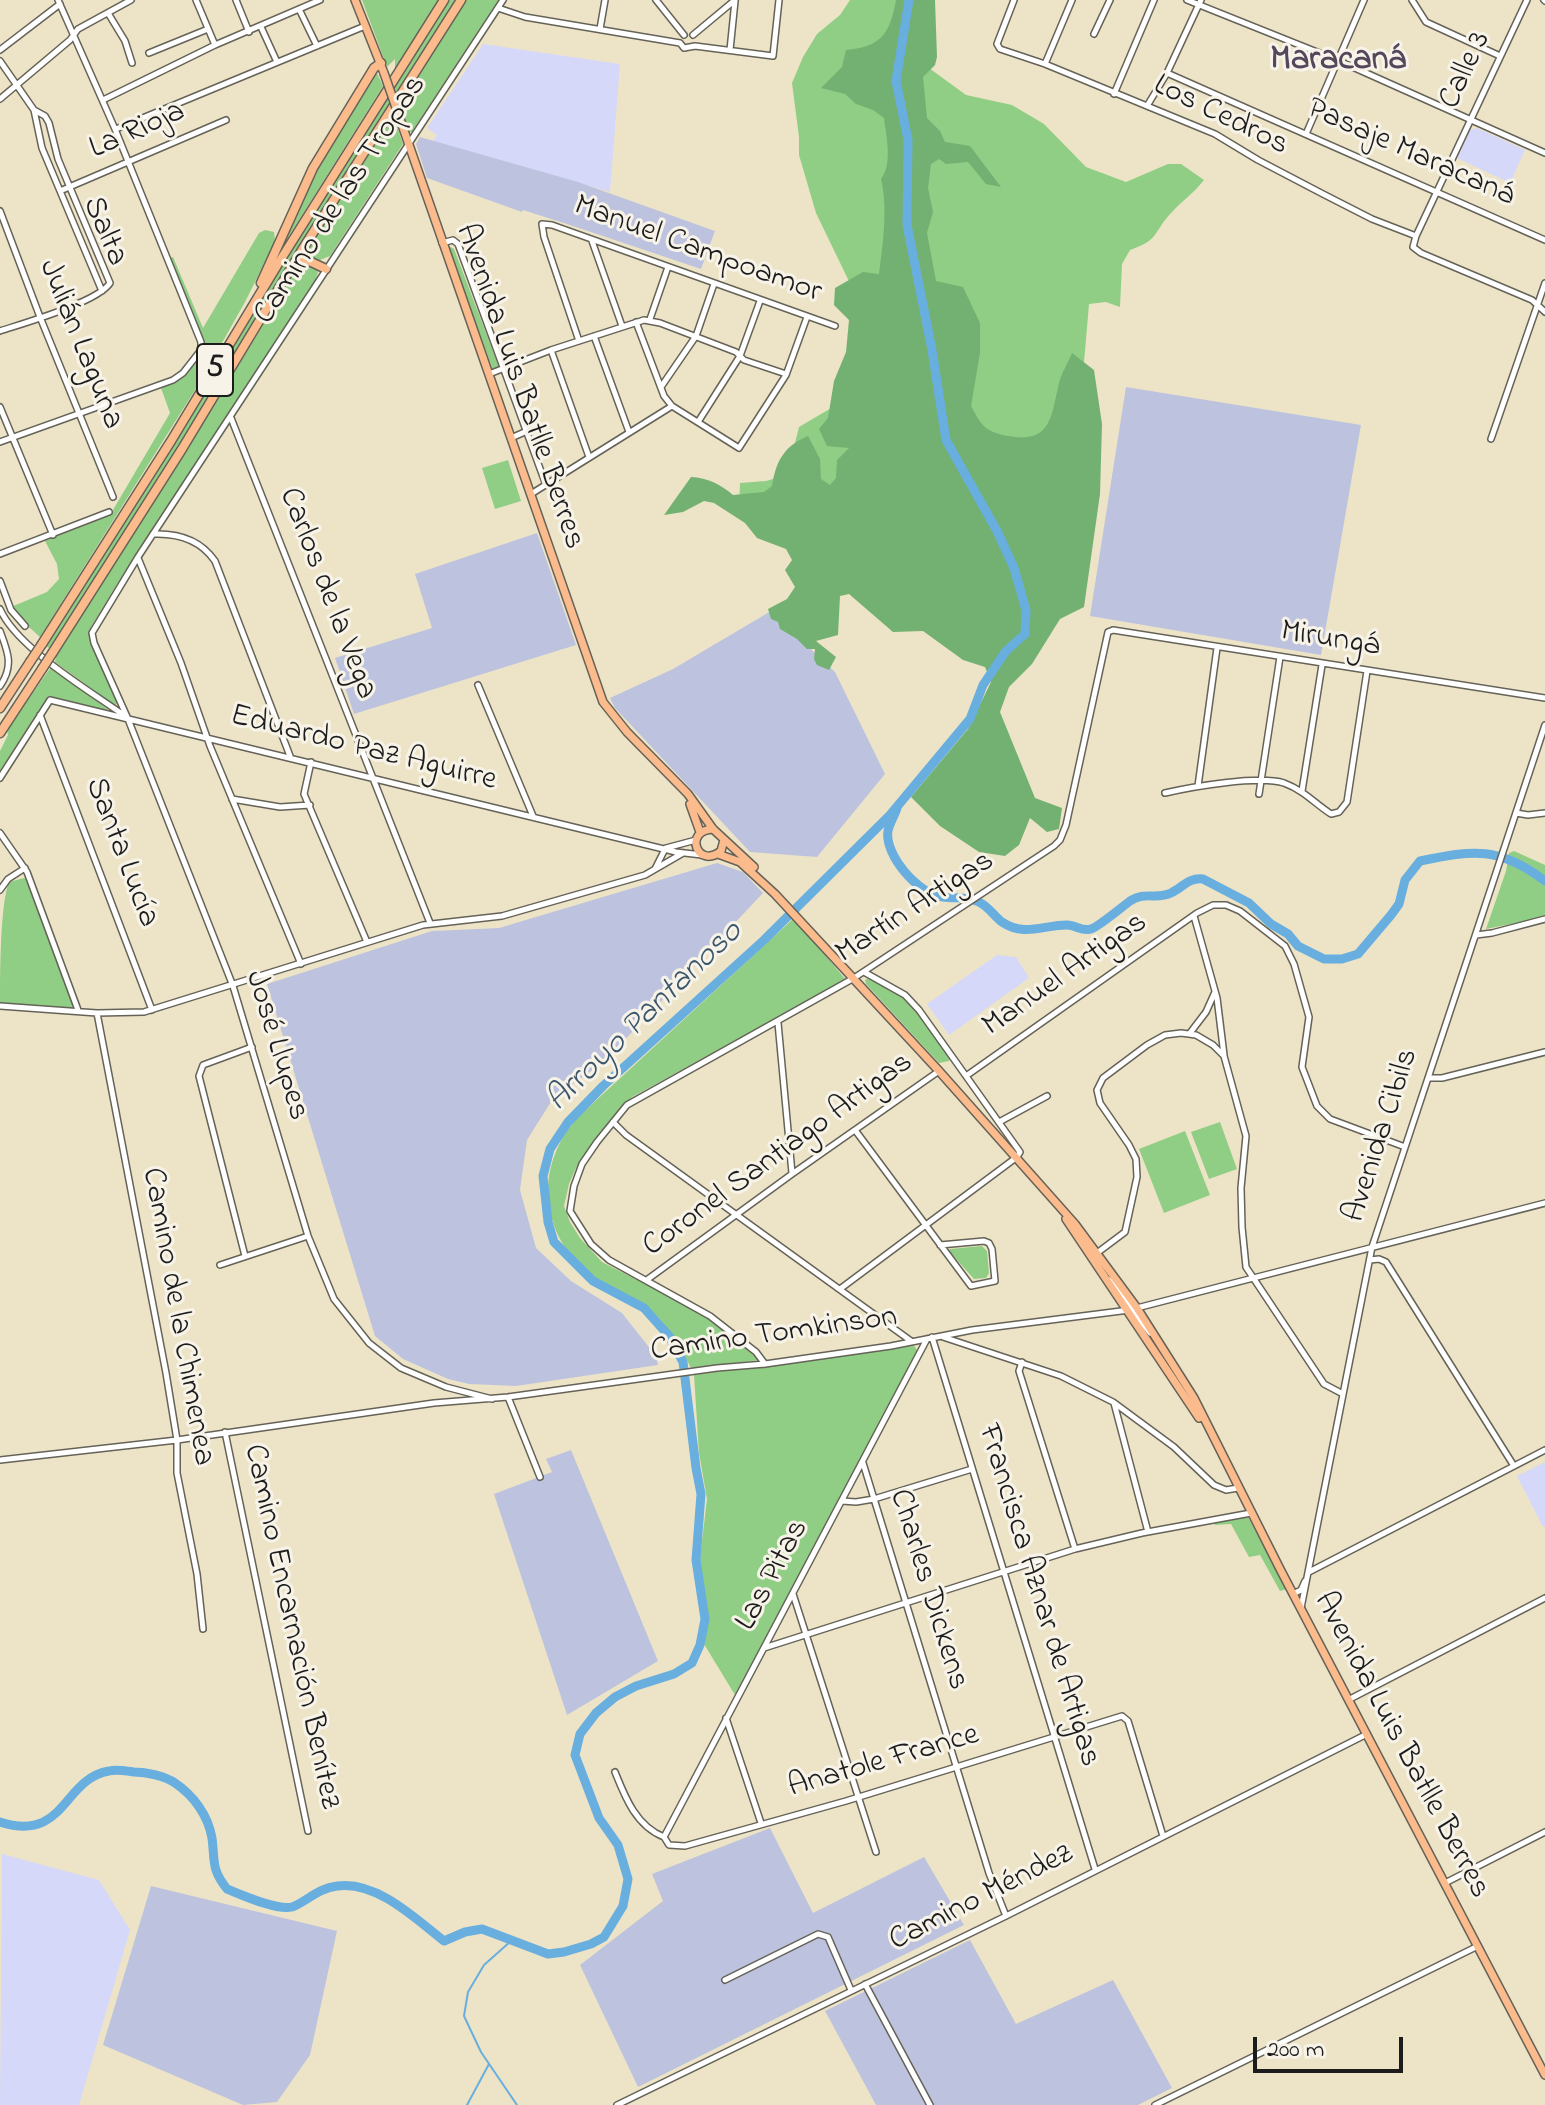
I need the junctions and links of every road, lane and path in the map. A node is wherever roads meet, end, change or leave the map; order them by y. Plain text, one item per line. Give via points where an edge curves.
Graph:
1 (131, 0) edge
2 (196, 0) edge
3 (236, 0) edge
4 (320, 0) edge
5 (355, 0) edge
6 (444, 0) edge
7 (461, 0) edge
8 (503, 0) edge
9 (605, 0) edge
10 (657, 0) edge
11 (735, 0) edge
12 (779, 0) edge
13 (1014, 0) edge
14 (1072, 0) edge
15 (1110, 0) edge
16 (1154, 0) edge
17 (1187, 0) edge
18 (1364, 0) edge
19 (1412, 0) edge
20 (1527, 0) edge
21 (59, 2) edge
22 (1200, 2) edge
23 (498, 8) junction
24 (299, 9) junction
25 (108, 13) junction
26 (366, 25) junction
27 (261, 27) junction
28 (208, 29) junction
29 (600, 29) junction
30 (249, 32) junction
31 (73, 34) junction
32 (1094, 34) dead end
33 (684, 35) junction
34 (693, 35) junction
35 (680, 43) junction
36 (215, 45) junction
37 (317, 46) junction
38 (695, 46) junction
39 (0, 50) edge
40 (730, 50) junction
41 (149, 53) dead end
42 (1500, 56) junction
43 (1337, 60) junction
44 (0, 61) edge
45 (277, 62) junction
46 (132, 63) dead end
47 (1045, 64) junction
48 (382, 68) junction
49 (1167, 73) junction
50 (17, 85) junction
51 (1114, 94) junction
52 (0, 99) edge
53 (103, 100) junction
54 (1147, 106) junction
55 (34, 110) junction
56 (1470, 119) junction
57 (226, 120) dead end
58 (115, 129) junction
59 (1306, 134) junction
60 (408, 143) junction
61 (1545, 153) edge
62 (129, 163) junction
63 (69, 187) junction
64 (60, 191) junction
65 (1437, 192) junction
66 (0, 211) edge
67 (1416, 236) junction
68 (591, 239) junction
69 (1545, 240) edge
70 (442, 243) junction
71 (291, 267) junction
72 (668, 267) junction
73 (326, 269) junction
74 (1545, 283) edge
75 (714, 284) junction
76 (102, 291) junction
77 (760, 301) junction
78 (1538, 306) junction
79 (483, 311) junction
80 (249, 312) junction
81 (1545, 312) edge
82 (468, 316) junction
83 (40, 317) junction
84 (807, 317) junction
85 (650, 319) junction
86 (636, 322) junction
87 (622, 326) junction
88 (835, 326) dead end
89 (0, 331) edge
90 (594, 336) junction
91 (696, 336) junction
92 (579, 341) junction
93 (551, 350) junction
94 (740, 356) junction
95 (504, 368) junction
96 (488, 375) junction
97 (786, 375) junction
98 (661, 387) junction
99 (672, 406) junction
100 (0, 407) edge
101 (80, 413) junction
102 (230, 417) junction
103 (698, 422) junction
104 (527, 431) junction
105 (629, 432) junction
106 (13, 437) junction
107 (511, 438) junction
108 (1491, 439) dead end
109 (0, 442) edge
110 (589, 457) junction
111 (546, 485) junction
112 (530, 495) junction
113 (113, 497) dead end
114 (109, 512) dead end
115 (153, 534) junction
116 (53, 535) junction
117 (0, 554) edge
118 (138, 557) junction
119 (0, 581) edge
120 (0, 609) edge
121 (25, 626) dead end
122 (93, 630) joint
123 (0, 631) edge
124 (1108, 632) joint
125 (1217, 648) junction
126 (1280, 657) junction
127 (1322, 665) junction
128 (1367, 671) junction
129 (478, 685) dead end
130 (0, 686) edge
131 (1545, 698) edge
132 (2, 704) edge
133 (40, 715) junction
134 (128, 719) junction
135 (1545, 725) edge
136 (1, 732) edge
137 (208, 738) junction
138 (0, 743) edge
139 (291, 757) junction
140 (311, 762) junction
141 (664, 771) junction
142 (372, 777) junction
143 (0, 778) edge
144 (1261, 780) junction
145 (1198, 786) junction
146 (1302, 791) junction
147 (1165, 793) dead end
148 (1259, 794) dead end
149 (232, 799) junction
150 (310, 805) junction
151 (1516, 813) junction
152 (1545, 813) edge
153 (533, 816) junction
154 (713, 829) junction
155 (700, 832) junction
156 (0, 833) edge
157 (696, 840) junction
158 (724, 840) junction
159 (665, 849) junction
160 (683, 853) junction
161 (718, 854) junction
162 (705, 856) junction
163 (25, 868) junction
164 (654, 871) junction
165 (0, 890) edge
166 (778, 896) junction
167 (1194, 916) junction
168 (1545, 919) edge
169 (430, 923) junction
170 (1476, 935) junction
171 (367, 942) junction
172 (301, 964) junction
173 (864, 972) junction
174 (854, 978) junction
175 (233, 986) junction
176 (1215, 991) junction
177 (0, 1006) edge
178 (152, 1010) junction
179 (78, 1011) junction
180 (97, 1013) junction
181 (778, 1023) junction
182 (1190, 1033) junction
183 (252, 1047) junction
184 (1545, 1052) edge
185 (1224, 1056) junction
186 (939, 1071) junction
187 (966, 1076) junction
188 (1428, 1078) junction
189 (1047, 1096) dead end
190 (1001, 1121) junction
191 (613, 1122) junction
192 (855, 1130) junction
193 (1405, 1147) junction
194 (1017, 1157) junction
195 (792, 1174) junction
196 (1545, 1203) edge
197 (737, 1214) junction
198 (926, 1225) junction
199 (308, 1236) junction
200 (940, 1245) junction
201 (1372, 1247) junction
202 (1095, 1255) junction
203 (245, 1256) junction
204 (1370, 1260) junction
205 (220, 1265) dead end
206 (1252, 1277) junction
207 (648, 1279) junction
208 (840, 1289) junction
209 (1132, 1309) junction
210 (940, 1336) junction
211 (929, 1338) junction
212 (911, 1341) junction
213 (1022, 1362) junction
214 (765, 1364) junction
215 (1343, 1394) junction
216 (508, 1397) junction
217 (492, 1399) junction
218 (1113, 1402) junction
219 (225, 1432) junction
220 (177, 1440) junction
221 (1214, 1440) junction
222 (1545, 1450) edge
223 (0, 1460) edge
224 (863, 1461) junction
225 (1514, 1466) junction
226 (972, 1469) junction
227 (540, 1477) dead end
228 (1238, 1488) junction
229 (874, 1499) junction
230 (842, 1501) junction
231 (1251, 1513) junction
232 (1148, 1532) junction
233 (1075, 1549) junction
234 (1308, 1572) junction
235 (1003, 1573) junction
236 (793, 1593) junction
237 (1293, 1594) junction
238 (1545, 1598) edge
239 (906, 1604) junction
240 (1301, 1608) junction
241 (203, 1629) dead end
242 (807, 1633) junction
243 (763, 1648) junction
244 (1350, 1699) junction
245 (725, 1717) junction
246 (1367, 1734) junction
247 (1054, 1737) junction
248 (957, 1767) junction
249 (615, 1772) dead end
250 (857, 1797) junction
251 (761, 1823) junction
252 (308, 1831) dead end
253 (1545, 1832) edge
254 (1163, 1836) junction
255 (664, 1837) junction
256 (876, 1852) dead end
257 (1095, 1869) junction
258 (1445, 1883) junction
259 (1006, 1916) junction
260 (1478, 1946) junction
261 (725, 1980) dead end
262 (865, 1984) junction
263 (851, 1990) junction
264 (1545, 2075) edge
265 (617, 2105) edge
266 (930, 2105) edge
267 (1155, 2105) edge

1 - 25 street
2 - 28 street
3 - 30 street
4 - 24 street
5 - 26 main road, Avenida Luis Batlle Berres
6 - 80 highway, 5
7 - 71 highway, 5
8 - 23 street, Camino de las Tropas
9 - 29 street
10 - 33 street
11 - 34 street
11 - 40 street
12 - 40 street via 773,56
13 - 47 street, Los Cedros via 997,44
14 - 47 street
15 - 32 street
16 - 51 street
17 - 22 street
18 - 43 street
19 - 42 street via 1426,22
20 - 42 street, Calle 3
21 - 31 street
21 - 39 street
22 - 43 street
22 - 49 street
23 - 29 street
23 - 60 street, Camino de las Tropas
24 - 27 street
24 - 37 street
25 - 31 street
25 - 46 street
26 - 37 street
26 - 48 main road, Avenida Luis Batlle Berres
27 - 30 street
27 - 45 street
28 - 36 street
28 - 41 street
29 - 35 street
30 - 36 street
31 - 50 street
31 - 53 street
33 - 34 street
33 - 35 street
34 - 38 street
35 - 38 street via 684,48
36 - 53 street
37 - 45 street
38 - 40 street
42 - 56 street, Calle 3
43 - 56 street
43 - 59 street
44 - 50 street, Salta
45 - 58 street
47 - 51 street, Los Cedros
48 - 60 main road, Avenida Luis Batlle Berres, bridge
48 - 80 highway via 374,68 313,168
49 - 54 street
49 - 59 street, Pasaje Maracaná
50 - 52 street
50 - 55 street, Salta
51 - 54 street, Los Cedros
53 - 58 street
54 - 67 street, Los Cedros via 1215,134 1372,219
55 - 63 street, Salta via 49,123
55 - 64 street, Salta via 38,136
56 - 61 street
56 - 65 street, Calle 3
57 - 62 street, La Rioja
58 - 62 street
59 - 65 street, Pasaje Maracaná
60 - 70 main road, Avenida Luis Batlle Berres
60 - 73 street, Camino de las Tropas
62 - 63 street, La Rioja
62 - 101 street via 202,344 179,376
63 - 64 street, Salta
63 - 76 street, Salta via 110,283
64 - 76 street, Salta
65 - 67 street, Calle 3
65 - 69 street, Pasaje Maracaná
66 - 83 street, Julián Laguna
67 - 78 street, Calle 3 via 1416,250
68 - 72 street, Manuel Campoamor
68 - 87 street
68 - 92 street, Manuel Campoamor via 542,224
70 - 79 street via 458,244
70 - 82 main road, Avenida Luis Batlle Berres
71 - 73 highway via 307,260
71 - 136 highway, 5, bridge
72 - 75 street, Manuel Campoamor
72 - 85 street
73 - 102 street, Camino de las Tropas
74 - 78 street
75 - 77 street, Manuel Campoamor
75 - 91 street
76 - 83 street
77 - 84 street, Manuel Campoamor
77 - 94 street
78 - 81 street
78 - 108 street
79 - 82 street
79 - 95 street
80 - 132 highway, 5, bridge
82 - 96 main road, Avenida Luis Batlle Berres
83 - 89 street
83 - 101 street, Julián Laguna
84 - 88 street, Manuel Campoamor
84 - 97 street
85 - 86 street
85 - 91 street
86 - 87 street
86 - 98 street
87 - 90 street
90 - 92 street
90 - 105 street
91 - 94 street
91 - 98 street
92 - 93 street
93 - 95 street
93 - 110 street
94 - 97 street
94 - 103 street
95 - 96 street
95 - 104 street
96 - 107 main road, Avenida Luis Batlle Berres
97 - 103 street via 739,448
98 - 99 street
99 - 103 street
99 - 105 street
100 - 106 street
101 - 106 street
101 - 113 street, Julián Laguna
102 - 115 street, Camino de las Tropas
102 - 142 street, Carlos de la Vega
104 - 107 street
104 - 111 street
105 - 110 street
106 - 109 street
106 - 116 street
107 - 112 main road, Avenida Luis Batlle Berres
110 - 111 street
111 - 112 street
112 - 141 main road, Avenida Luis Batlle Berres via 603,702
114 - 116 street
115 - 118 street, Camino de las Tropas
115 - 139 street via 181,535 215,561
116 - 117 street
118 - 122 street, Camino de las Tropas
118 - 137 street
119 - 121 street via 11,610
120 - 134 street via 24,641
122 - 134 street, José Llupes
123 - 130 street via 10,663
124 - 125 street, Mirungá
124 - 173 street, Martín Artigas via 1063,835 1048,851
125 - 126 street, Mirungá
125 - 145 street
126 - 127 street, Mirungá
126 - 144 street
127 - 128 street, Mirungá
127 - 146 street
128 - 131 street, Mirungá
128 - 146 street via 1347,802 1331,814
129 - 153 street
133 - 134 street, Eduardo Paz Aguirre via 50,700
133 - 143 street
133 - 178 street, Santa Lucía
134 - 137 street, Eduardo Paz Aguirre
134 - 175 street, José Llupes
135 - 151 street, Avenida Cibils
136 - 138 street
137 - 139 street, Eduardo Paz Aguirre
137 - 149 street
139 - 140 street, Eduardo Paz Aguirre
140 - 142 street, Eduardo Paz Aguirre
140 - 150 street via 304,792
141 - 154 main road, Avenida Luis Batlle Berres
141 - 155 main road, Avenida Luis Batlle Berres via 693,809
142 - 153 street, Eduardo Paz Aguirre
142 - 169 street, Carlos de la Vega
144 - 145 street
144 - 146 street
144 - 148 street
145 - 147 street
149 - 150 street via 280,807
149 - 172 street
150 - 171 street
151 - 152 street
151 - 170 street, Avenida Cibils
153 - 159 street, Eduardo Paz Aguirre
154 - 155 main road
154 - 158 main road
155 - 157 main road
156 - 163 street
157 - 159 street
157 - 162 main road
158 - 161 main road
158 - 166 main road, Avenida Luis Batlle Berres
159 - 160 street, Eduardo Paz Aguirre
159 - 164 street
160 - 162 street, Eduardo Paz Aguirre
160 - 164 street
161 - 162 main road
161 - 166 main road, Avenida Luis Batlle Berres via 740,862
163 - 165 street
163 - 179 street
164 - 169 street via 502,916
166 - 174 main road, Avenida Luis Batlle Berres
167 - 176 street
167 - 187 street, Manuel Artigas
167 - 193 street via 1213,905 1226,905 1279,940 1291,956 1309,1017 1302,1071 1317,1106 1339,1123
168 - 170 street
169 - 171 street
170 - 188 street, Avenida Cibils
171 - 172 street
172 - 175 street
173 - 174 street, Martín Artigas
173 - 187 street, Avenida Luis Batlle Berres via 913,1002
174 - 181 street, Martín Artigas
174 - 186 main road, Avenida Luis Batlle Berres
175 - 178 street
175 - 183 street, José Llupes
176 - 182 street
176 - 185 street
177 - 179 street
178 - 180 street
179 - 180 street
180 - 220 street, Camino de la Chimenea
181 - 191 street, Martín Artigas via 641,1096
181 - 195 street
182 - 185 street
182 - 202 street via 1156,1039 1111,1070 1097,1090 1133,1152 1137,1170 1127,1228
183 - 199 street, José Llupes
183 - 203 street via 199,1069
184 - 188 street
185 - 206 street via 1246,1136 1242,1227
186 - 192 street, Coronel Santiago Artigas
186 - 194 main road, Avenida Luis Batlle Berres
187 - 190 street, Avenida Luis Batlle Berres
188 - 193 street, Avenida Cibils
189 - 190 street
190 - 194 street, Avenida Luis Batlle Berres via 1018,1147
191 - 197 street
191 - 207 street, Martín Artigas via 578,1171 570,1211 601,1254
192 - 195 street, Coronel Santiago Artigas
192 - 198 street
193 - 201 street, Avenida Cibils
194 - 198 street
194 - 202 main road, Avenida Luis Batlle Berres
195 - 197 street, Coronel Santiago Artigas
196 - 201 street, Camino Tomkinson
197 - 207 street, Coronel Santiago Artigas
197 - 208 street
198 - 200 street
198 - 208 street
199 - 203 street
199 - 217 street, José Llupes via 334,1299 375,1349 418,1377
200 - 200 street via 989,1243 995,1281 971,1286
201 - 204 street, Avenida Cibils
201 - 206 street, Camino Tomkinson
202 - 209 main road, Avenida Luis Batlle Berres
202 - 209 main road, Avenida Luis Batlle Berres
203 - 205 street
204 - 215 street, Avenida Cibils
204 - 225 street via 1386,1262
206 - 209 street, Camino Tomkinson
206 - 215 street via 1324,1384
207 - 214 street, Martín Artigas via 710,1316
208 - 212 street
209 - 210 street, Camino Tomkinson
209 - 221 main road, Avenida Luis Batlle Berres
209 - 221 main road, Avenida Luis Batlle Berres via 1159,1342
210 - 211 street, Camino Tomkinson
210 - 213 street
211 - 212 street, Camino Tomkinson
211 - 224 street, Las Pitas
211 - 226 street, Francisca Aznar de Artigas
212 - 214 street, Camino Tomkinson
213 - 218 street
213 - 233 street via 1019,1371
214 - 216 street, Camino Tomkinson
215 - 234 street, Avenida Cibils
216 - 217 street, Camino Tomkinson
216 - 227 street
217 - 219 street, Camino Tomkinson
218 - 228 street via 1214,1485
218 - 232 street
219 - 220 street, Camino Tomkinson
219 - 252 street, Camino Encarnación Benítez
220 - 223 street, Camino Tomkinson
220 - 241 street, Camino de la Chimenea via 177,1473
221 - 228 main road, Avenida Luis Batlle Berres
222 - 225 street
224 - 229 street, Charles Dickens
224 - 230 street, Las Pitas
225 - 234 street
226 - 229 street
226 - 235 street, Francisca Aznar de Artigas
228 - 231 main road, Avenida Luis Batlle Berres
229 - 230 street
229 - 239 street, Charles Dickens
230 - 236 street, Las Pitas
231 - 232 street
231 - 237 main road, Avenida Luis Batlle Berres
232 - 233 street
233 - 235 street
234 - 237 street, Avenida Cibils via 1304,1586
234 - 240 street, Avenida Cibils
235 - 239 street
235 - 247 street, Francisca Aznar de Artigas
236 - 242 street
236 - 243 street, Las Pitas
237 - 240 main road, Avenida Luis Batlle Berres
238 - 244 street
239 - 242 street
239 - 248 street, Charles Dickens
240 - 244 main road, Avenida Luis Batlle Berres
242 - 243 street
242 - 250 street
243 - 245 street, Las Pitas
244 - 246 main road, Avenida Luis Batlle Berres
245 - 251 street
245 - 255 street, Las Pitas
246 - 254 street, Camino Méndez
246 - 258 main road, Avenida Luis Batlle Berres
247 - 248 street, Anatole France
247 - 254 street, Anatole France via 1122,1716 1128,1721
247 - 257 street, Francisca Aznar de Artigas
248 - 250 street, Anatole France
248 - 259 street, Charles Dickens
249 - 255 street via 636,1814
250 - 251 street, Anatole France
250 - 256 street
251 - 255 street, Anatole France via 685,1846 669,1845
253 - 258 street
254 - 257 street, Camino Méndez
257 - 259 street, Camino Méndez
258 - 260 main road, Avenida Luis Batlle Berres
259 - 262 street, Camino Méndez
260 - 264 main road, Avenida Luis Batlle Berres
260 - 267 street
261 - 263 street via 818,1934 828,1937
262 - 263 street, Camino Méndez
262 - 266 street
263 - 265 street, Camino Méndez

